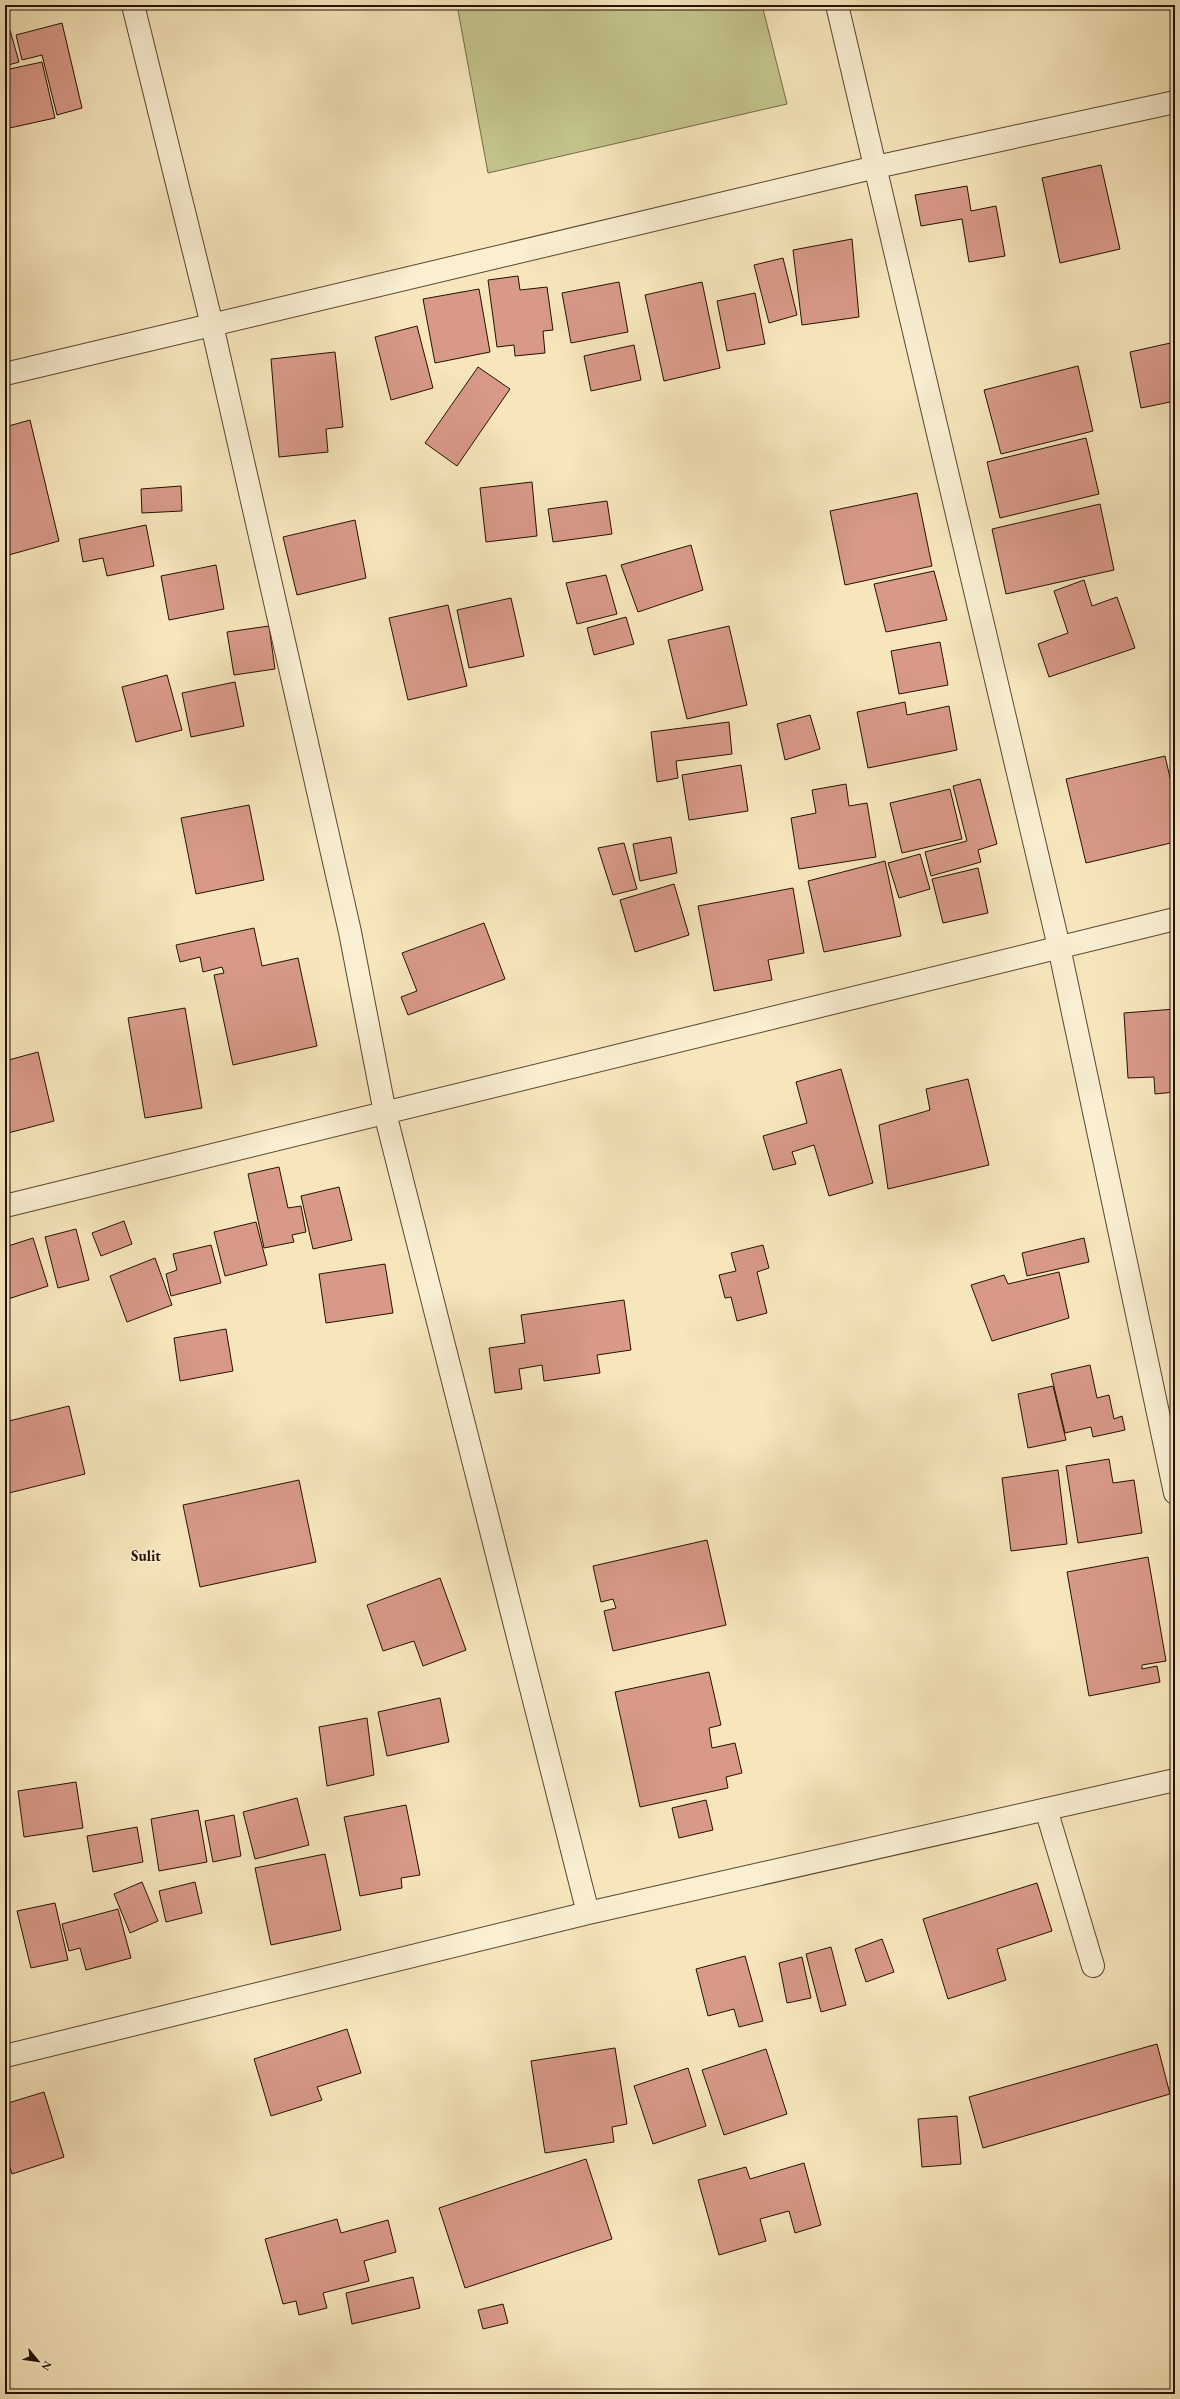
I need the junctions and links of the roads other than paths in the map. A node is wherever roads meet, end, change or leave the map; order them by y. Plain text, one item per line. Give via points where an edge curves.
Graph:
1 (133, 5) edge
2 (837, 5) edge
3 (1175, 102) edge
4 (876, 167) junction
5 (212, 325) junction
6 (5, 374) edge
7 (1175, 919) edge
8 (1058, 947) junction
9 (385, 1114) junction
10 (5, 1206) edge
11 (1175, 1493) edge
12 (1175, 1780) edge
13 (1046, 1809) junction
14 (588, 1913) junction
15 (1093, 1966) dead end
16 (5, 2056) edge

1 - 5 street
2 - 4 street
3 - 4 street
4 - 5 street
4 - 8 street
5 - 6 street
5 - 9 street via 350,932
7 - 8 street
8 - 9 street
8 - 11 street
9 - 10 street
9 - 14 street
12 - 13 street
13 - 14 street
13 - 15 street
14 - 16 street

